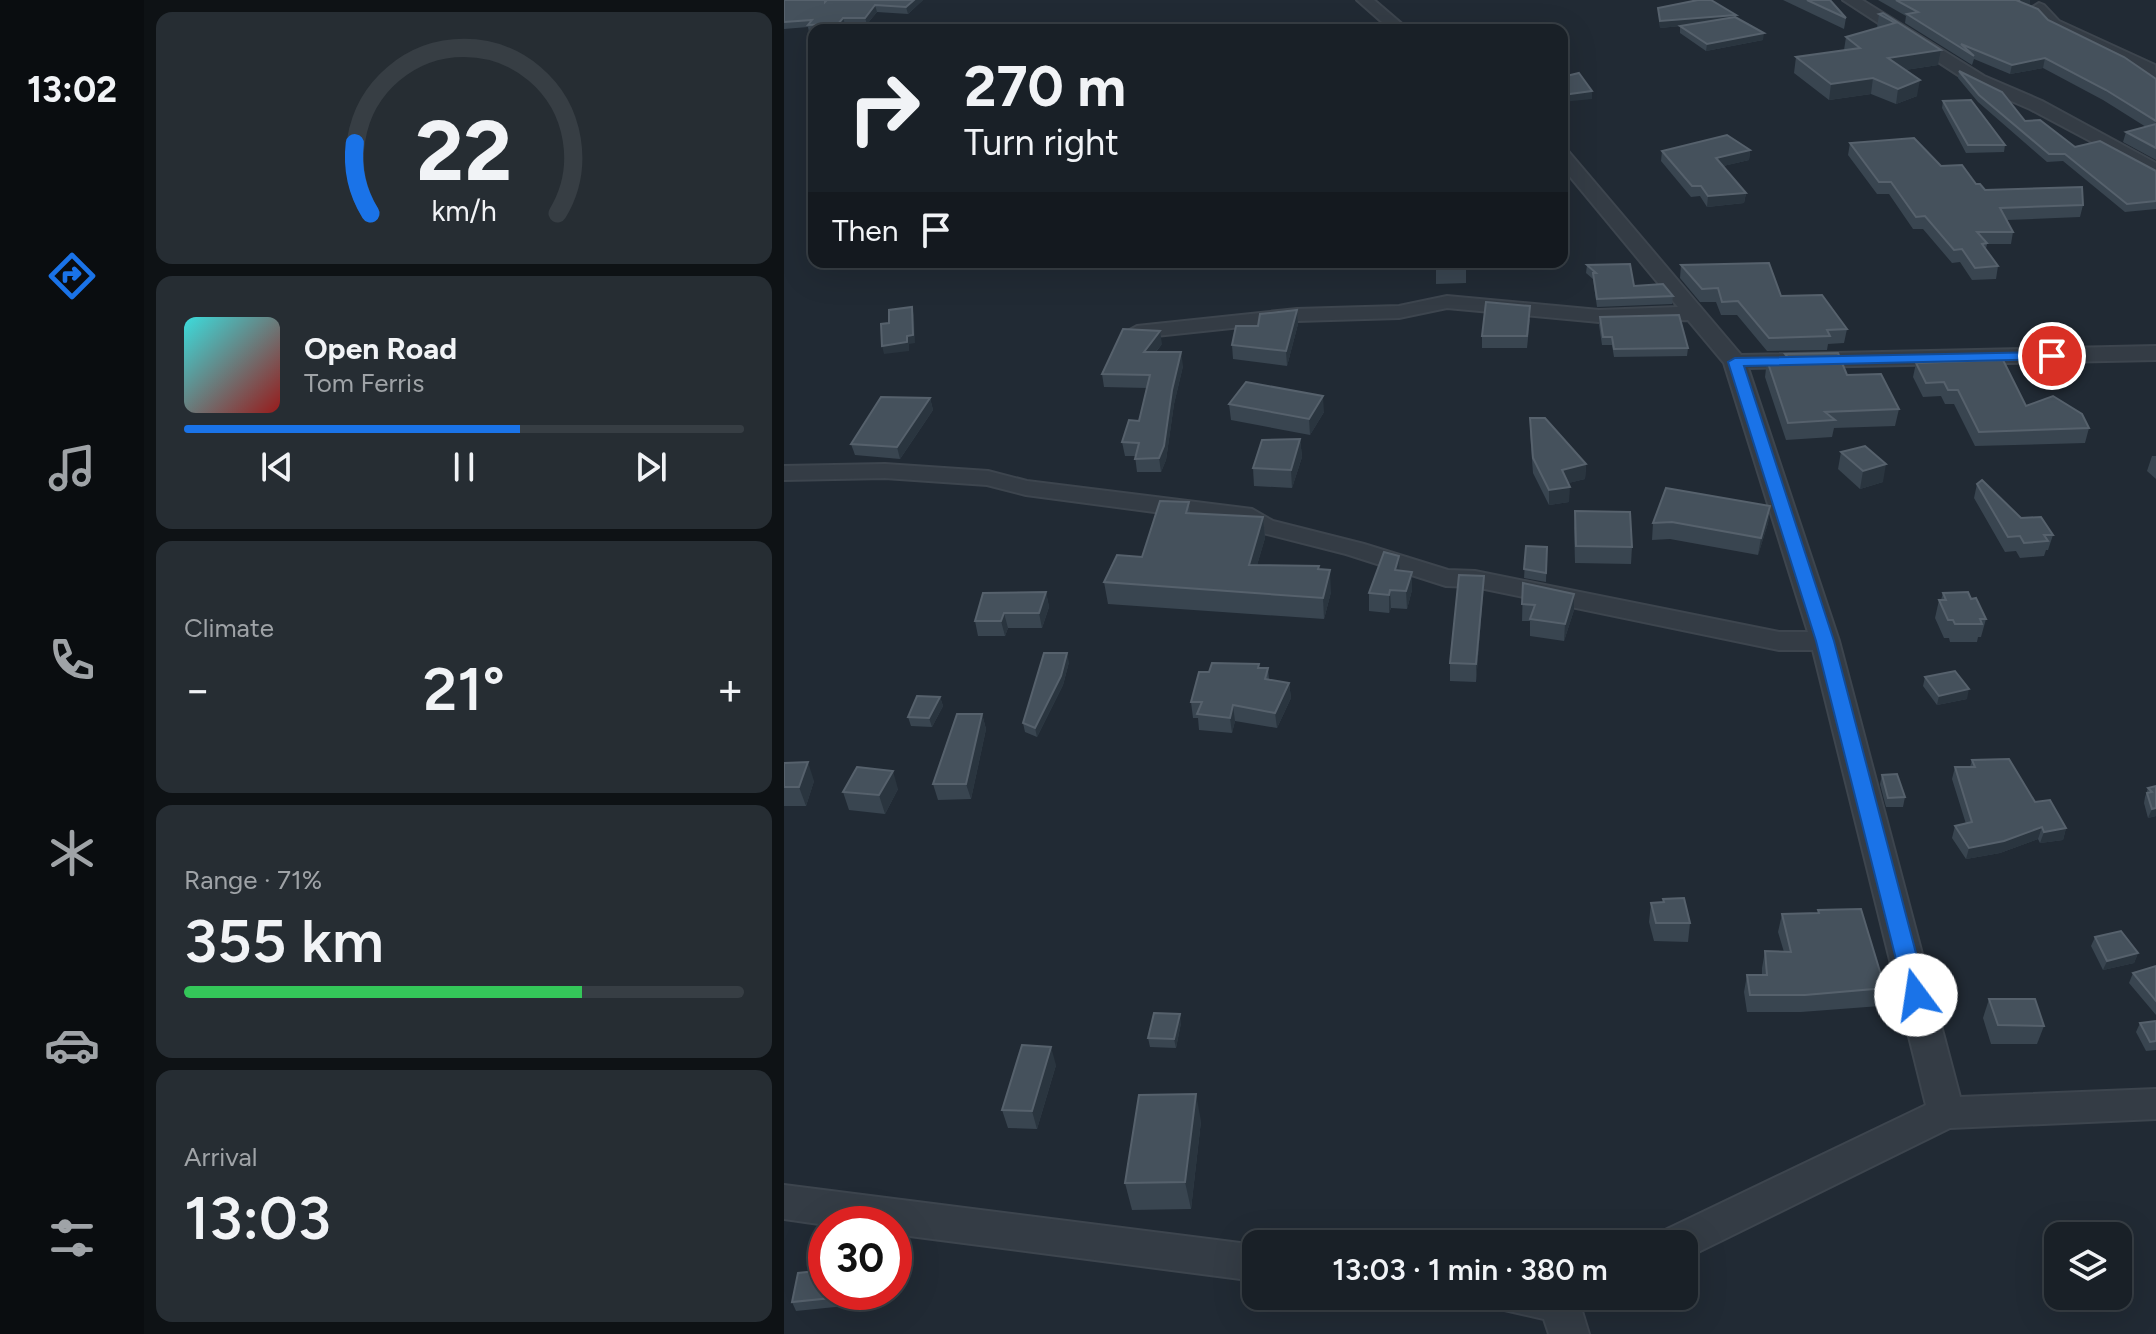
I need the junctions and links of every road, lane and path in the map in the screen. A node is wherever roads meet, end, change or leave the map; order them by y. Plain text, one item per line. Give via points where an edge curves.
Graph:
1 (1365, 0) edge
2 (1851, 0) edge
3 (2039, 8) edge
4 (1394, 24) edge
5 (2156, 79) edge
6 (1568, 162) edge
7 (2156, 170) edge
8 (1694, 313) junction
9 (1137, 332) edge
10 (2156, 353) edge
11 (1735, 362) junction
12 (784, 473) edge
13 (1825, 641) junction
14 (2156, 1104) edge
15 (1946, 1113) junction
16 (784, 1202) edge
17 (1698, 1234) edge
18 (1242, 1261) edge

1 - 4 street
2 - 7 street via 1978,80
3 - 5 street via 2053,24 2149,69
6 - 8 street
8 - 9 street via 1599,316 1447,302 1399,312 1297,315
8 - 11 street
10 - 11 street
11 - 13 street
12 - 13 street via 885,471 988,478 1026,488 1252,517 1264,526 1446,578 1475,579 1779,641
13 - 15 street
14 - 15 street
15 - 17 street
16 - 18 street

